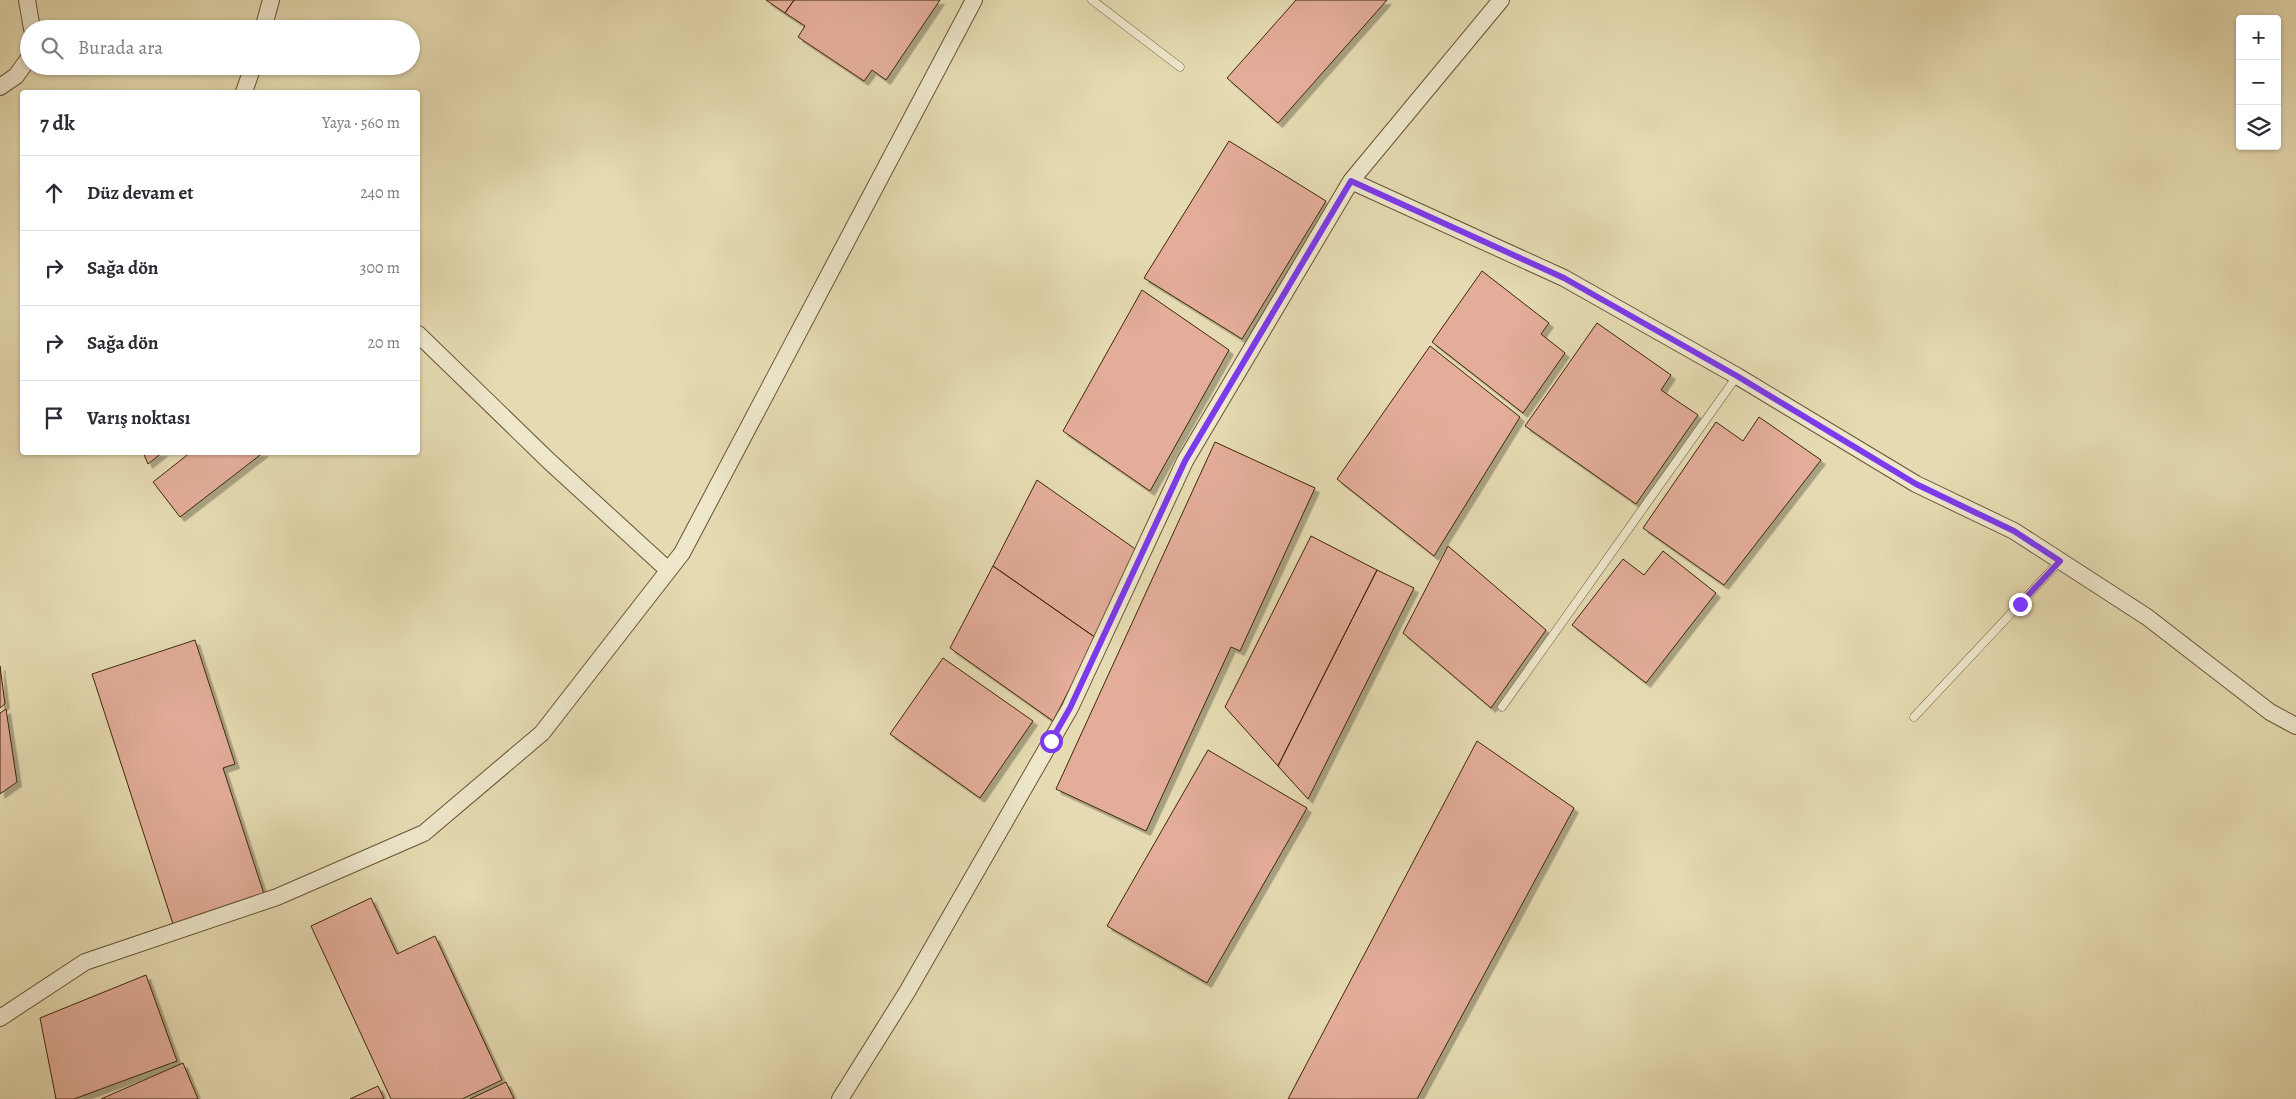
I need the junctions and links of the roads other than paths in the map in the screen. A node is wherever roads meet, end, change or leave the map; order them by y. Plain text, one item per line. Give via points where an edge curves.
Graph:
1 (27, 0) edge
2 (271, 0) edge
3 (974, 0) edge
4 (1092, 0) edge
5 (1501, 0) edge
6 (30, 20) edge
7 (265, 20) edge
8 (1180, 67) dead end
9 (20, 70) edge
10 (250, 75) edge
11 (0, 87) edge
12 (245, 90) edge
13 (1351, 181) junction
14 (420, 336) edge
15 (1737, 376) junction
16 (2060, 561) junction
17 (668, 570) junction
18 (1502, 707) dead end
19 (1914, 717) dead end
20 (2296, 726) edge
21 (0, 1018) edge
22 (840, 1099) edge

1 - 6 street
2 - 7 street
3 - 17 street via 682,553
4 - 8 lane
5 - 13 street
9 - 11 street
10 - 12 street
13 - 15 street via 1564,278
13 - 22 street via 1185,461 1070,708 907,992
14 - 17 street
15 - 16 street via 1916,484 2014,531
15 - 18 lane
16 - 19 lane
16 - 20 street via 2147,617 2270,712
17 - 21 street via 542,733 424,833 277,897 85,962

